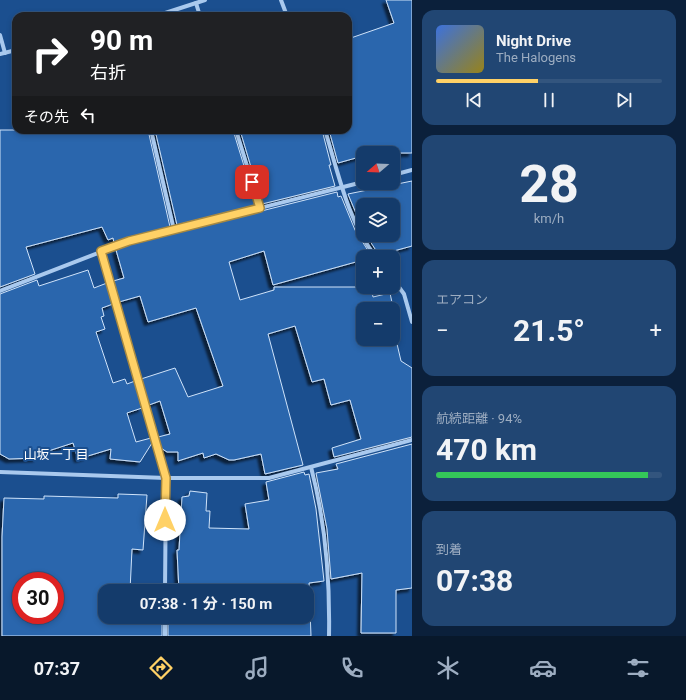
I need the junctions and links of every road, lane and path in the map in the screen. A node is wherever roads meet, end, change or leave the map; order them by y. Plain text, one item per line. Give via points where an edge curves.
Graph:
1 (206, 0) edge
2 (281, 0) edge
3 (196, 3) junction
4 (168, 12) edge
5 (199, 12) edge
6 (286, 12) edge
7 (0, 35) edge
8 (12, 51) edge
9 (2, 53) edge
10 (152, 134) edge
11 (237, 134) edge
12 (326, 134) edge
13 (412, 170) edge
14 (400, 173) edge
15 (356, 184) edge
16 (342, 188) junction
17 (260, 208) junction
18 (174, 230) junction
19 (372, 250) edge
20 (101, 251) junction
21 (400, 289) edge
22 (0, 291) edge
23 (412, 322) edge
24 (412, 440) edge
25 (311, 467) junction
26 (0, 472) edge
27 (166, 478) junction
28 (165, 584) edge
29 (165, 624) edge
30 (164, 636) edge
31 (329, 636) edge

1 - 3 street
2 - 6 street
3 - 4 street
3 - 5 street
7 - 9 street
8 - 9 street
10 - 18 street
11 - 17 street
12 - 16 street
13 - 14 street
15 - 16 street
16 - 17 street
16 - 19 street via 360,230
17 - 18 street
18 - 20 street
20 - 22 street
20 - 27 street
21 - 23 street
24 - 25 street
25 - 27 street via 269,478
25 - 31 street via 316,485 326,561
26 - 27 street
27 - 28 street
29 - 30 street

